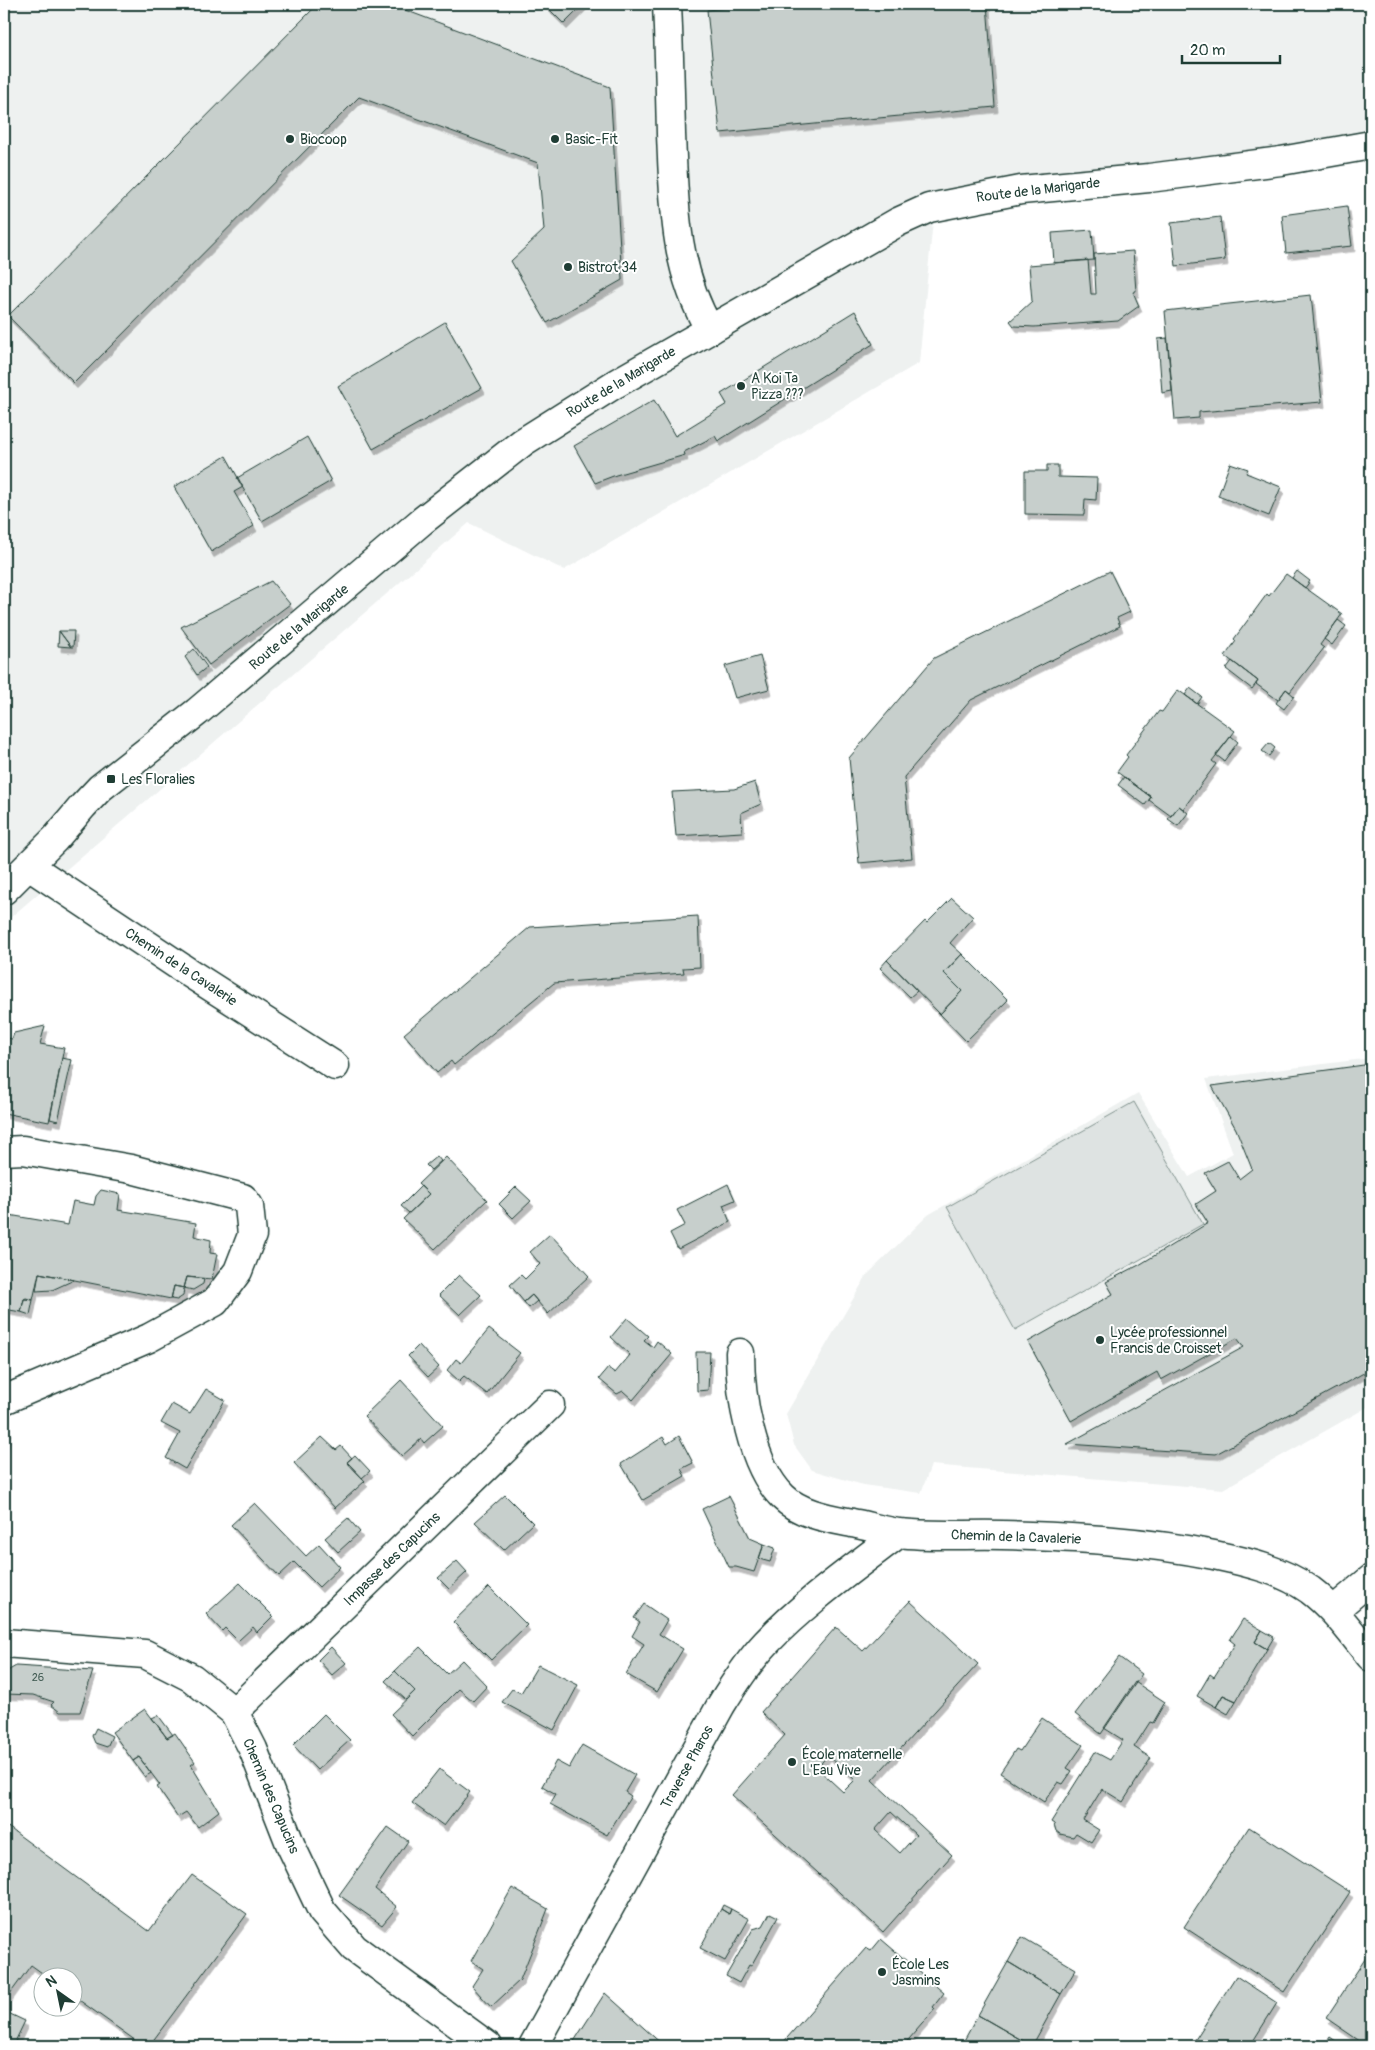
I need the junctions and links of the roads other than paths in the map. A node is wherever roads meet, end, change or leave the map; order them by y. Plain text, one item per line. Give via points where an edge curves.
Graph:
1 (667, 4) edge
2 (1371, 145) edge
3 (710, 330) junction
4 (29, 866) junction
5 (4, 890) edge
6 (335, 1066) dead end
7 (4, 1151) edge
8 (740, 1353) dead end
9 (4, 1400) edge
10 (550, 1405) dead end
11 (899, 1533) junction
12 (1371, 1579) edge
13 (1333, 1611) junction
14 (4, 1643) edge
15 (1371, 1657) edge
16 (234, 1712) junction
17 (485, 2045) edge
18 (532, 2046) edge

1 - 3 street via 674,203 680,250 699,312
2 - 3 street, Route de la Marigarde via 1271,163 1021,190 929,208 898,222
3 - 4 street, Route de la Marigarde via 615,384 524,442 422,521 197,712 100,788
4 - 5 street, Route de la Marigarde
4 - 6 street, Chemin de la Cavalerie
7 - 9 street via 23,1150 131,1169 242,1198 249,1206 252,1235 238,1271 215,1302 149,1338
8 - 11 street, Chemin de la Cavalerie via 745,1411 756,1449 772,1484 784,1499 801,1509 828,1517
10 - 16 street, Impasse des Capucins
11 - 13 street, Chemin de la Cavalerie via 1013,1536 1188,1550 1279,1573 1309,1590
11 - 18 street, Traverse Pharos via 790,1620 765,1643 742,1672
12 - 13 street
13 - 15 street, Chemin de la Cavalerie
14 - 16 street, Chemin des Capucins via 145,1654 192,1678
16 - 17 street, Chemin des Capucins via 322,1911 354,1948

